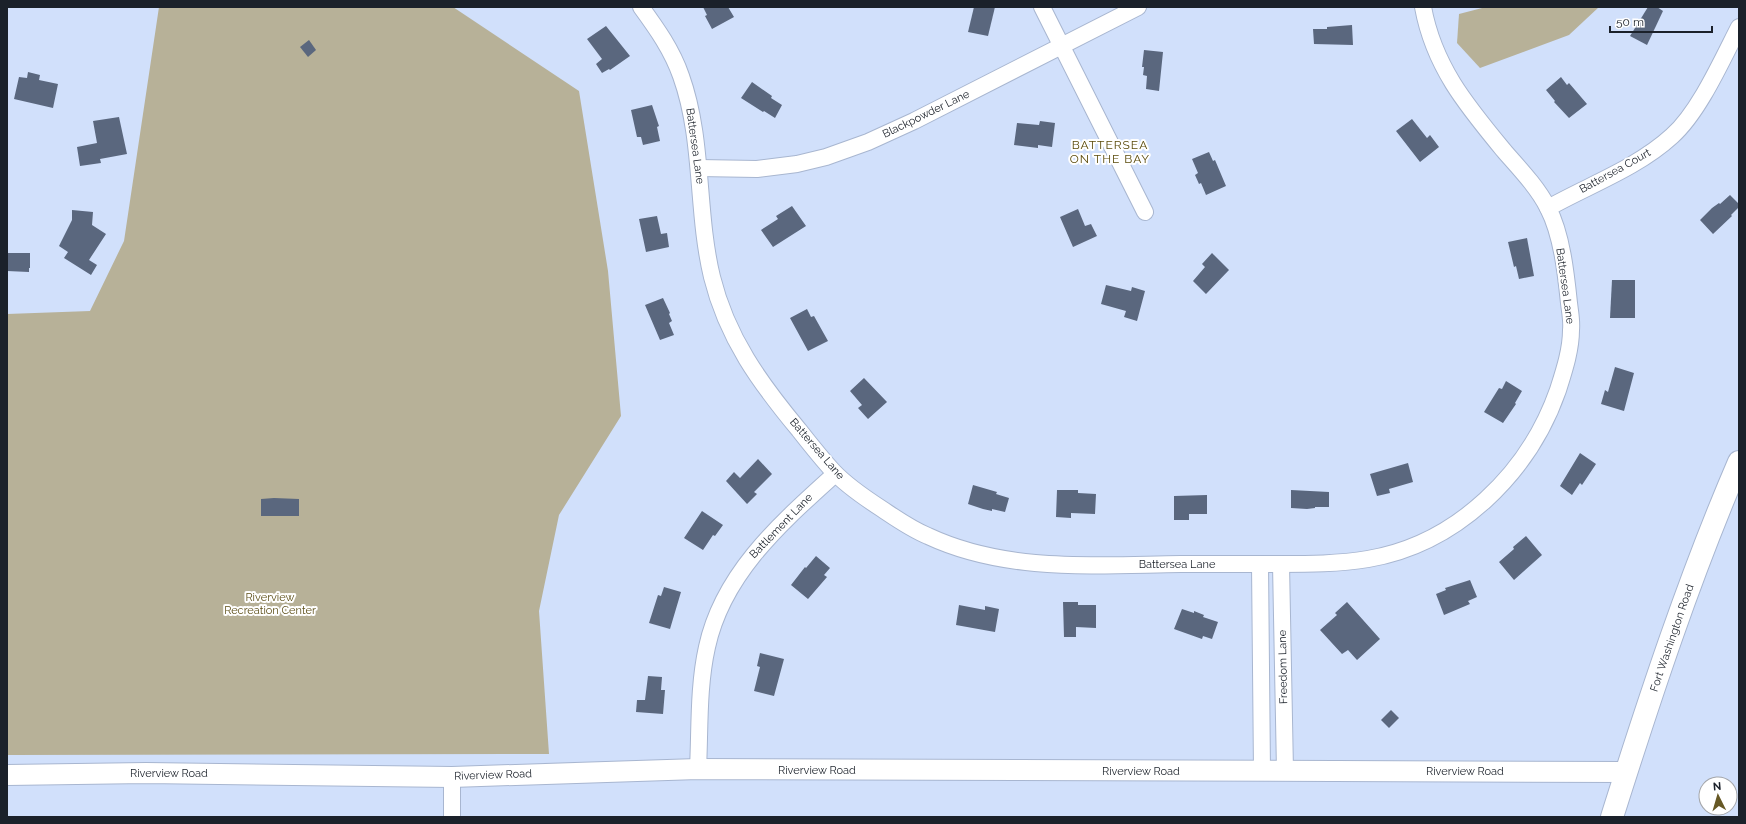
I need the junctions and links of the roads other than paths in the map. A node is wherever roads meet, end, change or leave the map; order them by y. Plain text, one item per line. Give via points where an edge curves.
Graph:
1 (641, 7) edge
2 (1042, 7) edge
3 (1138, 7) edge
4 (1423, 7) edge
5 (1739, 27) edge
6 (1063, 46) junction
7 (699, 168) junction
8 (1548, 208) junction
9 (1145, 212) dead end
10 (1739, 462) edge
11 (835, 474) junction
12 (1260, 564) junction
13 (1281, 564) junction
14 (698, 769) junction
15 (1262, 771) junction
16 (1285, 771) junction
17 (1626, 772) junction
18 (7, 775) edge
19 (452, 776) junction
20 (452, 817) edge
21 (1612, 817) edge

1 - 7 street, Battersea Lane via 670,50 680,73 688,97
2 - 6 street
3 - 6 street, Blackpowder Lane
4 - 8 street, Battersea Lane via 1432,42 1443,69 1471,111 1523,172
5 - 8 street, Battersea Court via 1710,82 1690,115 1673,136 1637,161
6 - 7 street, Blackpowder Lane via 914,121 868,142 826,157 757,169
6 - 9 street
7 - 11 street, Battersea Lane via 712,279 727,322 760,382
8 - 13 street, Battersea Lane via 1562,252 1572,330 1564,373 1552,408 1526,455 1494,493 1465,516 1419,543 1366,559
10 - 17 main road, Fort Washington Road via 1710,529
11 - 12 street, Battersea Lane via 874,504 918,532 964,550 1001,559 1044,564 1088,565
11 - 14 street, Battlement Lane via 773,532 741,571 726,596 707,647 703,674
12 - 13 street, Battersea Lane
12 - 15 street, Freedom Lane
13 - 16 street, Freedom Lane
14 - 15 street, Riverview Road
14 - 19 street, Riverview Road
15 - 16 street, Riverview Road
16 - 17 street, Riverview Road
17 - 21 main road, Fort Washington Road
18 - 19 street, Riverview Road via 146,773
19 - 20 street

